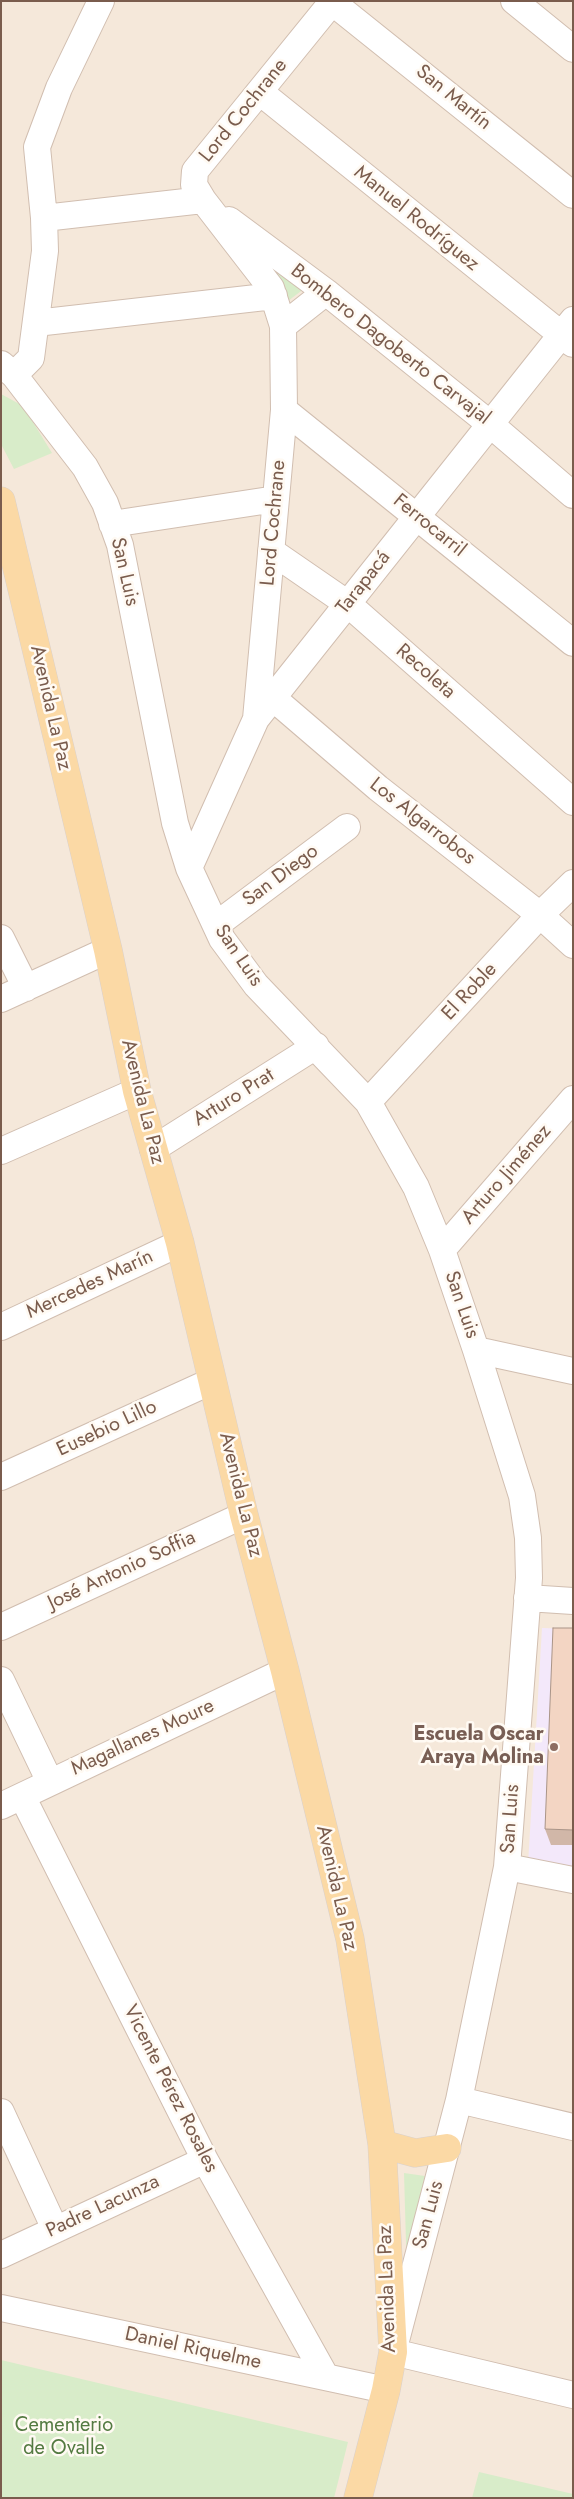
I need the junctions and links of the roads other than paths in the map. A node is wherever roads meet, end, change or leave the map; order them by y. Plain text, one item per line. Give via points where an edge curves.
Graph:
1 (101, 1) edge
2 (514, 1) edge
3 (333, 2) edge
4 (573, 49) edge
5 (260, 92) junction
6 (573, 195) edge
7 (203, 200) junction
8 (44, 218) junction
9 (326, 292) junction
10 (274, 296) junction
11 (36, 323) junction
12 (283, 326) junction
13 (569, 333) edge
14 (8, 369) edge
15 (284, 410) junction
16 (490, 424) junction
17 (573, 495) edge
18 (276, 499) junction
19 (1, 500) edge
20 (417, 516) junction
21 (112, 524) junction
22 (271, 551) junction
23 (348, 604) junction
24 (573, 643) edge
25 (273, 698) junction
26 (256, 720) junction
27 (573, 802) edge
28 (347, 827) dead end
29 (189, 868) junction
30 (573, 883) edge
31 (540, 915) junction
32 (216, 925) junction
33 (1, 938) edge
34 (573, 945) edge
35 (108, 950) junction
36 (26, 988) junction
37 (1, 1000) edge
38 (316, 1046) junction
39 (137, 1091) junction
40 (573, 1099) edge
41 (368, 1102) junction
42 (153, 1149) junction
43 (1, 1151) edge
44 (180, 1243) junction
45 (442, 1250) junction
46 (1, 1327) edge
47 (476, 1350) junction
48 (573, 1371) edge
49 (212, 1381) junction
50 (1, 1478) edge
51 (244, 1515) junction
52 (526, 1598) junction
53 (573, 1601) edge
54 (1, 1627) edge
55 (285, 1671) junction
56 (1, 1680) edge
57 (50, 1782) junction
58 (12, 1801) edge
59 (508, 1867) junction
60 (573, 1880) edge
61 (459, 2100) junction
62 (1, 2112) edge
63 (573, 2127) edge
64 (382, 2144) junction
65 (447, 2148) junction
66 (205, 2160) junction
67 (55, 2229) junction
68 (1, 2255) edge
69 (1, 2308) edge
70 (393, 2352) junction
71 (326, 2377) junction
72 (386, 2390) junction
73 (573, 2395) edge
74 (358, 2498) edge

1 - 8 street via 59,88 38,147
2 - 4 street
3 - 5 street, Lord Cochrane
3 - 6 street, San Martín
5 - 7 street, Lord Cochrane via 195,171 194,185
5 - 13 street, Manuel Rodríguez via 532,313
7 - 8 street
7 - 9 street, Bombero Dagoberto Carvajal
7 - 10 street, Lord Cochrane
8 - 11 street via 45,251
9 - 12 street
9 - 16 street, Bombero Dagoberto Carvajal
10 - 11 street
10 - 12 street, Lord Cochrane
11 - 14 street via 31,358
12 - 15 street, Lord Cochrane
13 - 16 street, Tarapacá
14 - 21 street, San Luis via 85,467 105,503
15 - 18 street, Lord Cochrane
15 - 20 street, Ferrocarril
16 - 17 street, Bombero Dagoberto Carvajal
16 - 20 street, Tarapacá
18 - 21 street
18 - 22 street, Lord Cochrane
19 - 35 main road, Avenida La Paz
20 - 23 street, Tarapacá
20 - 24 street, Ferrocarril
21 - 29 street, San Luis via 120,545 174,822
22 - 23 street, Recoleta
22 - 26 street, Lord Cochrane
23 - 25 street, Tarapacá
23 - 27 street, Recoleta
25 - 26 street, Tarapacá
25 - 31 street, Los Algarrobos via 378,788
26 - 29 street, Tarapacá
28 - 32 street, San Diego
29 - 32 street, San Luis
30 - 31 street, El Roble
31 - 34 street, Los Algarrobos
31 - 41 street, El Roble
32 - 38 street, San Luis via 222,939 256,985
33 - 36 street
35 - 36 street
35 - 39 main road, Avenida La Paz
36 - 37 street
38 - 41 street, San Luis
38 - 42 street, Arturo Prat
39 - 42 main road, Avenida La Paz
39 - 43 street
40 - 45 street, Arturo Jiménez
41 - 45 street, San Luis via 416,1187
42 - 44 main road, Avenida La Paz
44 - 46 street, Mercedes Marín
44 - 49 main road, Avenida La Paz
45 - 47 street, San Luis
47 - 48 street
47 - 52 street, San Luis via 522,1496 528,1538
49 - 50 street, Eusebio Lillo
49 - 51 main road, Avenida La Paz
51 - 54 street, José Antonio Soffia
51 - 55 main road, Avenida La Paz
52 - 53 street
52 - 59 street, San Luis
55 - 57 street, Magallanes Moure
55 - 64 main road, Avenida La Paz via 350,1939
56 - 57 street
57 - 58 street, Magallanes Moure
58 - 66 street, Vicente Pérez Rosales
59 - 60 street
59 - 61 street, San Luis
61 - 63 street
61 - 65 street, San Luis
62 - 67 street
64 - 65 main road via 415,2153
64 - 70 main road, Avenida La Paz
65 - 70 street, San Luis
66 - 67 street, Padre Lacunza
66 - 71 street, Vicente Pérez Rosales
67 - 68 street, Padre Lacunza
69 - 71 street, Daniel Riquelme
70 - 72 main road, Avenida La Paz
70 - 73 street
71 - 72 street, Daniel Riquelme
72 - 74 main road, Avenida La Paz

